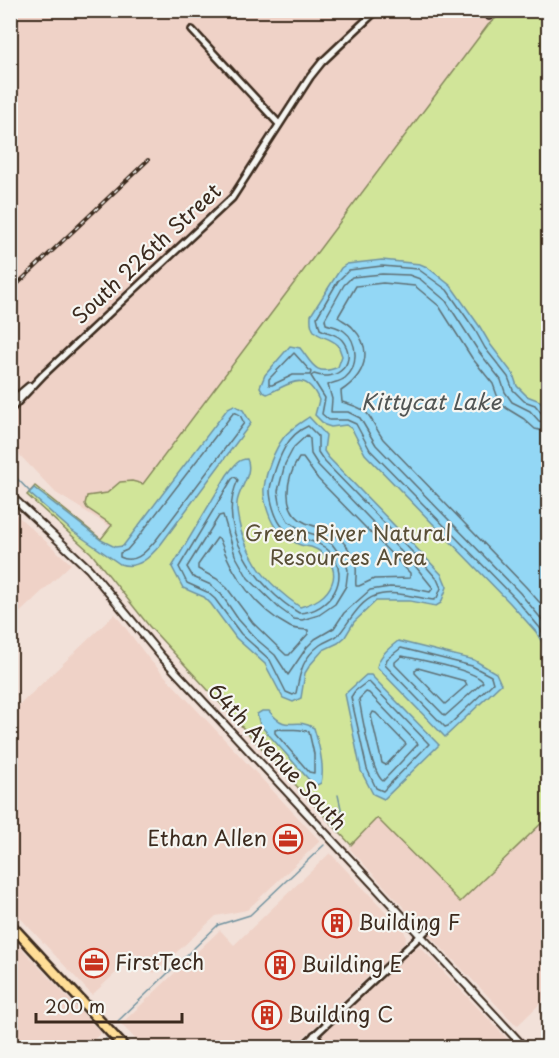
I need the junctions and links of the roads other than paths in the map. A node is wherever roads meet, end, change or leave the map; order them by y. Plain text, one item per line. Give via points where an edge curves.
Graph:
1 (376, 10) edge
2 (483, 10) edge
3 (489, 16) dead end
4 (192, 30) dead end
5 (279, 124) junction
6 (43, 375) junction
7 (10, 402) edge
8 (10, 410) edge
9 (10, 495) edge
10 (434, 923) dead end
11 (10, 924) edge
12 (421, 936) junction
13 (314, 1035) junction
14 (520, 1041) junction
15 (125, 1047) edge
16 (301, 1047) edge
17 (326, 1047) edge
18 (525, 1047) edge
19 (532, 1047) edge

1 - 5 street, South 226th Street via 322,62
2 - 3 street
4 - 5 street
5 - 6 street, South 226th Street via 232,198
6 - 7 street, South 226th Street
6 - 8 street, South 226th Street
9 - 12 street, 64th Avenue South via 88,569 158,653
10 - 12 street
11 - 15 main road
12 - 13 street
12 - 14 street, 64th Avenue South
13 - 16 street
13 - 17 street
14 - 18 street, 64th Avenue South
14 - 19 street, 64th Avenue South

